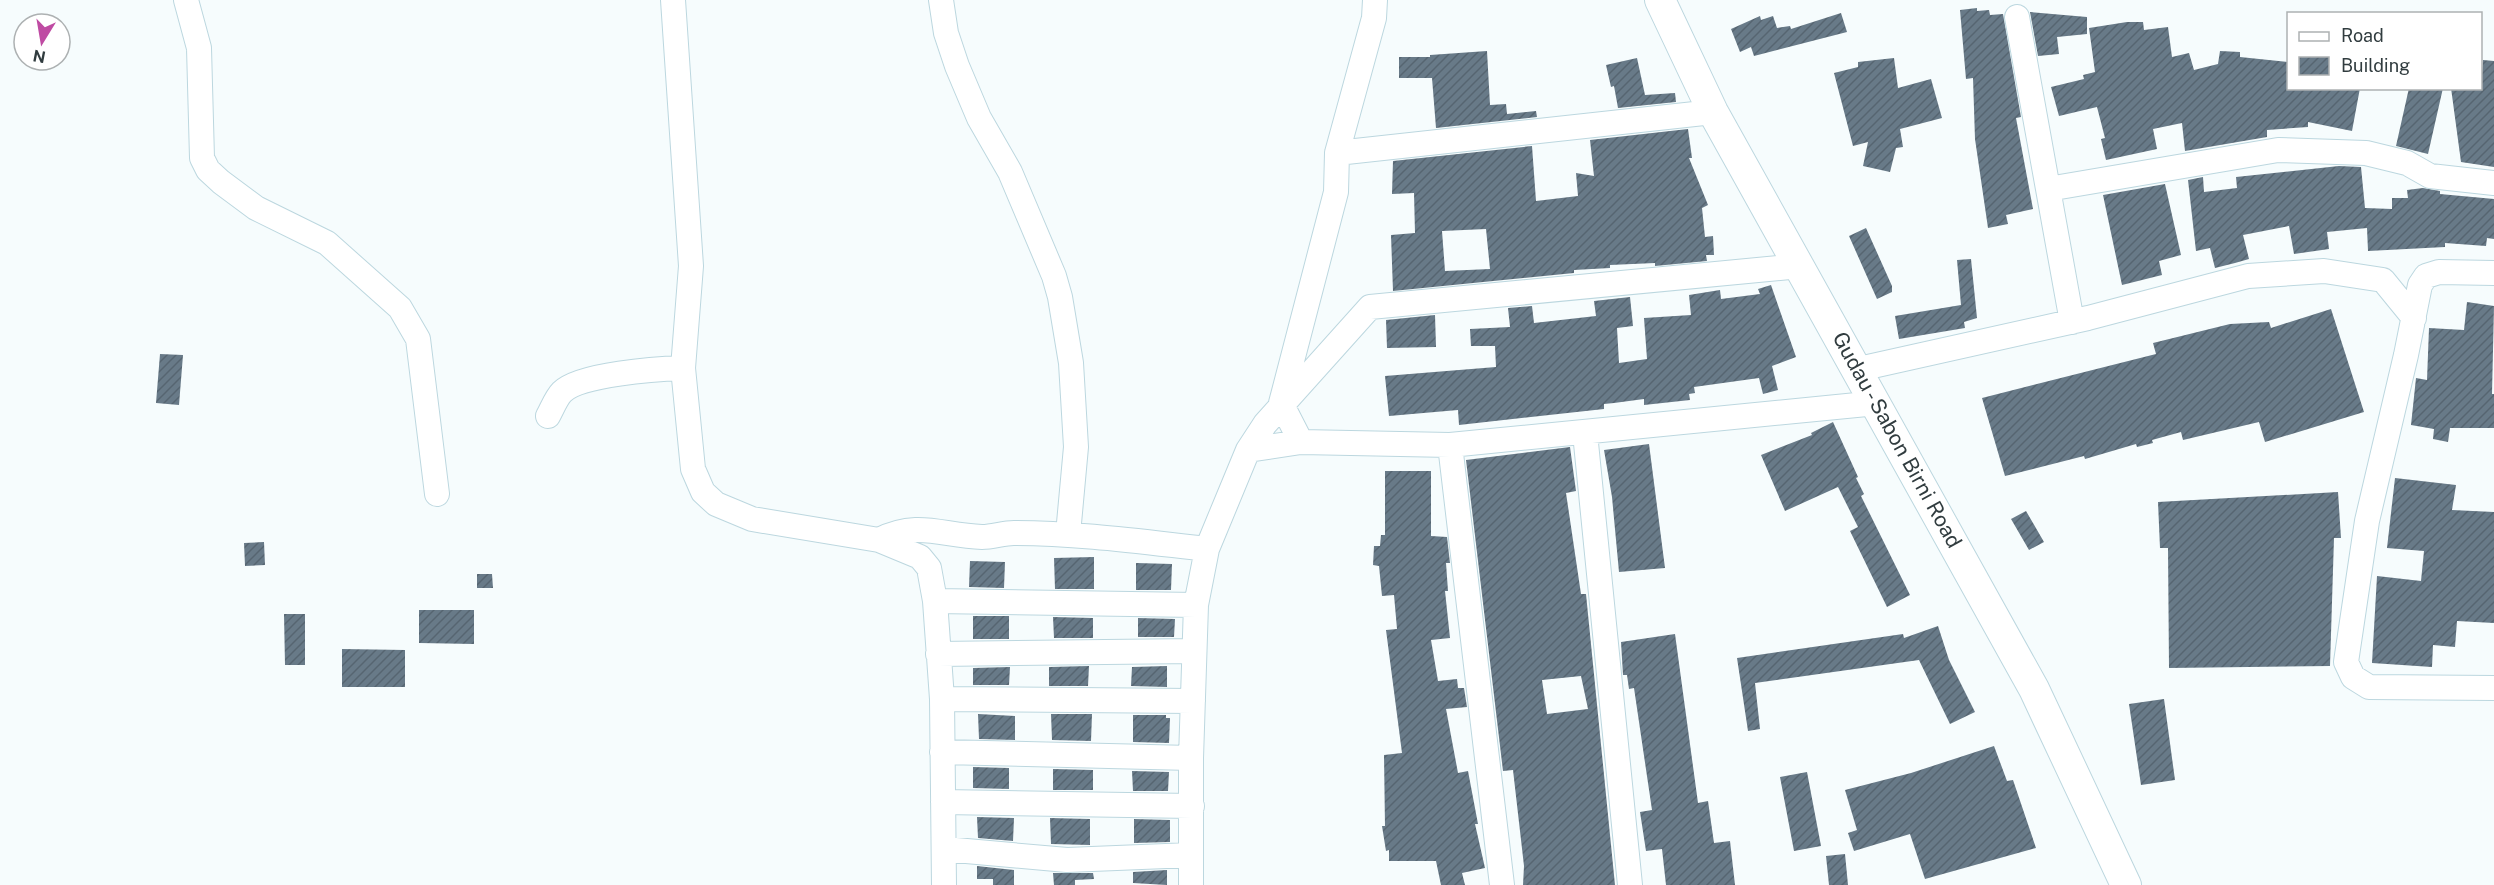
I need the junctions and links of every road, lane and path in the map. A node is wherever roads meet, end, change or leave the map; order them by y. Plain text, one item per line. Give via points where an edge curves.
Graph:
1 (186, 0) edge
2 (673, 0) edge
3 (941, 0) edge
4 (1375, 0) edge
5 (1660, 0) edge
6 (2017, 17) dead end
7 (1713, 112) junction
8 (1336, 153) junction
9 (2494, 183) edge
10 (2048, 189) junction
11 (1800, 266) junction
12 (2494, 273) edge
13 (2414, 318) junction
14 (2072, 322) junction
15 (683, 368) junction
16 (1858, 369) junction
17 (1281, 403) junction
18 (1877, 403) junction
19 (548, 416) dead end
20 (1585, 433) junction
21 (1301, 442) junction
22 (1450, 445) junction
23 (1248, 450) junction
24 (437, 494) dead end
25 (1068, 534) junction
26 (879, 540) junction
27 (1207, 549) junction
28 (935, 601) junction
29 (1196, 605) junction
30 (1194, 651) junction
31 (938, 654) junction
32 (2494, 688) edge
33 (942, 699) junction
34 (1193, 700) junction
35 (942, 752) junction
36 (1191, 758) junction
37 (943, 802) junction
38 (1192, 806) junction
39 (944, 849) junction
40 (1191, 855) junction
41 (944, 885) edge
42 (1191, 885) edge
43 (1502, 885) edge
44 (1630, 885) edge
45 (2126, 885) edge

1 - 24 street via 198,48 202,158 208,170 256,208 327,243 400,308 418,339
2 - 15 street via 691,266
3 - 25 street via 957,66 979,118 1010,172 1060,297 1071,363 1076,447
4 - 8 street via 1374,18
5 - 7 main road, Gudau - Sabon Birni Road
6 - 10 street
7 - 8 street
7 - 11 main road, Gudau - Sabon Birni Road
8 - 17 street via 1336,192
9 - 10 street via 2430,176 2407,163 2366,153 2277,150
10 - 14 street
11 - 16 main road, Gudau - Sabon Birni Road
11 - 17 street via 1370,307
12 - 13 street via 2439,272 2426,276 2420,285
13 - 14 street via 2384,280 2324,271 2248,276
13 - 32 street via 2367,521 2346,662 2353,677 2369,687
14 - 16 street
15 - 19 street via 578,381 562,392
15 - 26 street via 693,469 703,492 716,504 752,519
16 - 18 main road, Gudau - Sabon Birni Road
17 - 21 street
17 - 23 street
18 - 20 street
18 - 45 main road, Gudau - Sabon Birni Road via 2034,689
20 - 22 street
20 - 44 street
21 - 22 street
21 - 23 street
22 - 43 street
23 - 27 street
25 - 26 street via 1011,532 983,537 928,530 898,531
25 - 27 street
26 - 28 street via 920,557 929,568
27 - 29 street
28 - 29 street
28 - 31 street
29 - 30 street
30 - 31 street
30 - 34 street
31 - 33 street
33 - 34 street
33 - 35 street
34 - 36 street
35 - 36 street
35 - 37 street
36 - 38 street
37 - 38 street
37 - 39 street
38 - 40 street
39 - 40 street via 1067,860
39 - 41 street
40 - 42 street

